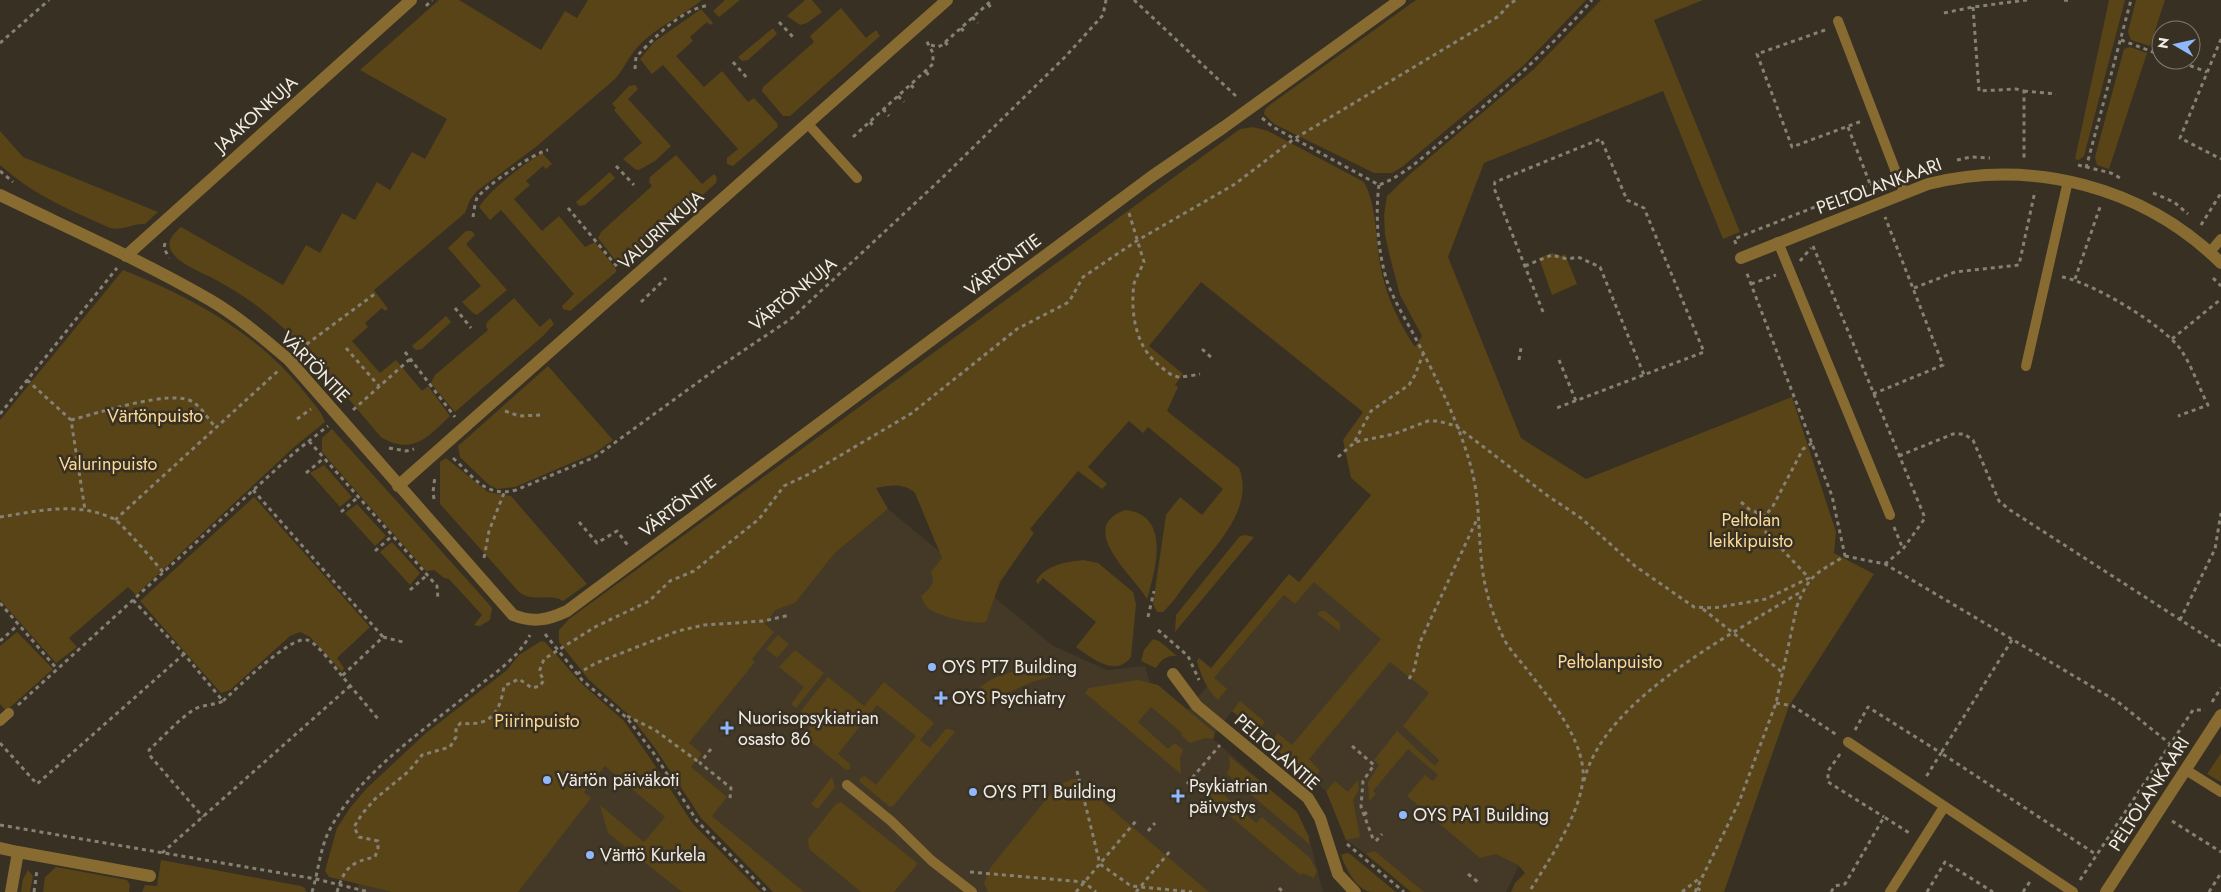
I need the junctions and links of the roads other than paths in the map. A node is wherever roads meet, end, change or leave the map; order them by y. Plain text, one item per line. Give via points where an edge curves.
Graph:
1 (411, 0) edge
2 (948, 0) edge
3 (1400, 0) edge
4 (1839, 23) road end
5 (808, 124) junction
6 (856, 178) dead end
7 (2068, 181) junction
8 (1904, 192) junction
9 (0, 195) edge
10 (2221, 239) edge
11 (1778, 242) junction
12 (2210, 252) junction
13 (126, 256) junction
14 (1741, 258) road end
15 (2221, 263) edge
16 (2026, 366) dead end
17 (398, 486) junction
18 (1890, 515) road end
19 (1173, 674) dead end
20 (8, 713) road end
21 (2221, 715) edge
22 (0, 721) edge
23 (1848, 742) road end
24 (2186, 770) junction
25 (847, 785) dead end
26 (2221, 792) edge
27 (1944, 807) junction
28 (0, 848) edge
29 (18, 852) junction
30 (150, 876) dead end
31 (11, 892) edge
32 (972, 892) edge
33 (1355, 892) edge
34 (1890, 892) edge
35 (2073, 892) edge
36 (2106, 892) edge

1 - 13 street, JAAKONKUJA
2 - 5 street, VALURINKUJA
3 - 17 street, VÄRTÖNTIE via 1123,198 567,611 553,618 537,621 513,615
4 - 8 lane
5 - 6 lane
5 - 17 street, VALURINKUJA via 492,403 459,422 442,447
7 - 8 street, PELTOLANKAARI via 2042,176 1986,174 1953,178
7 - 12 street, PELTOLANKAARI via 2128,199 2173,224
7 - 16 lane
8 - 11 street, PELTOLANKAARI
9 - 13 street, VÄRTÖNTIE
10 - 12 lane
11 - 14 street, PELTOLANKAARI
11 - 18 lane
12 - 15 street, PELTOLANKAARI
13 - 17 street, VÄRTÖNTIE via 211,301 250,327 289,360
19 - 33 street, PELTOLANTIE via 1197,706 1308,798 1320,818 1338,874
20 - 22 lane
21 - 24 street, PELTOLANKAARI
23 - 27 lane
24 - 26 lane
24 - 36 street, PELTOLANKAARI
25 - 32 lane
27 - 34 lane
27 - 35 lane
28 - 29 street
29 - 30 street
29 - 31 street

